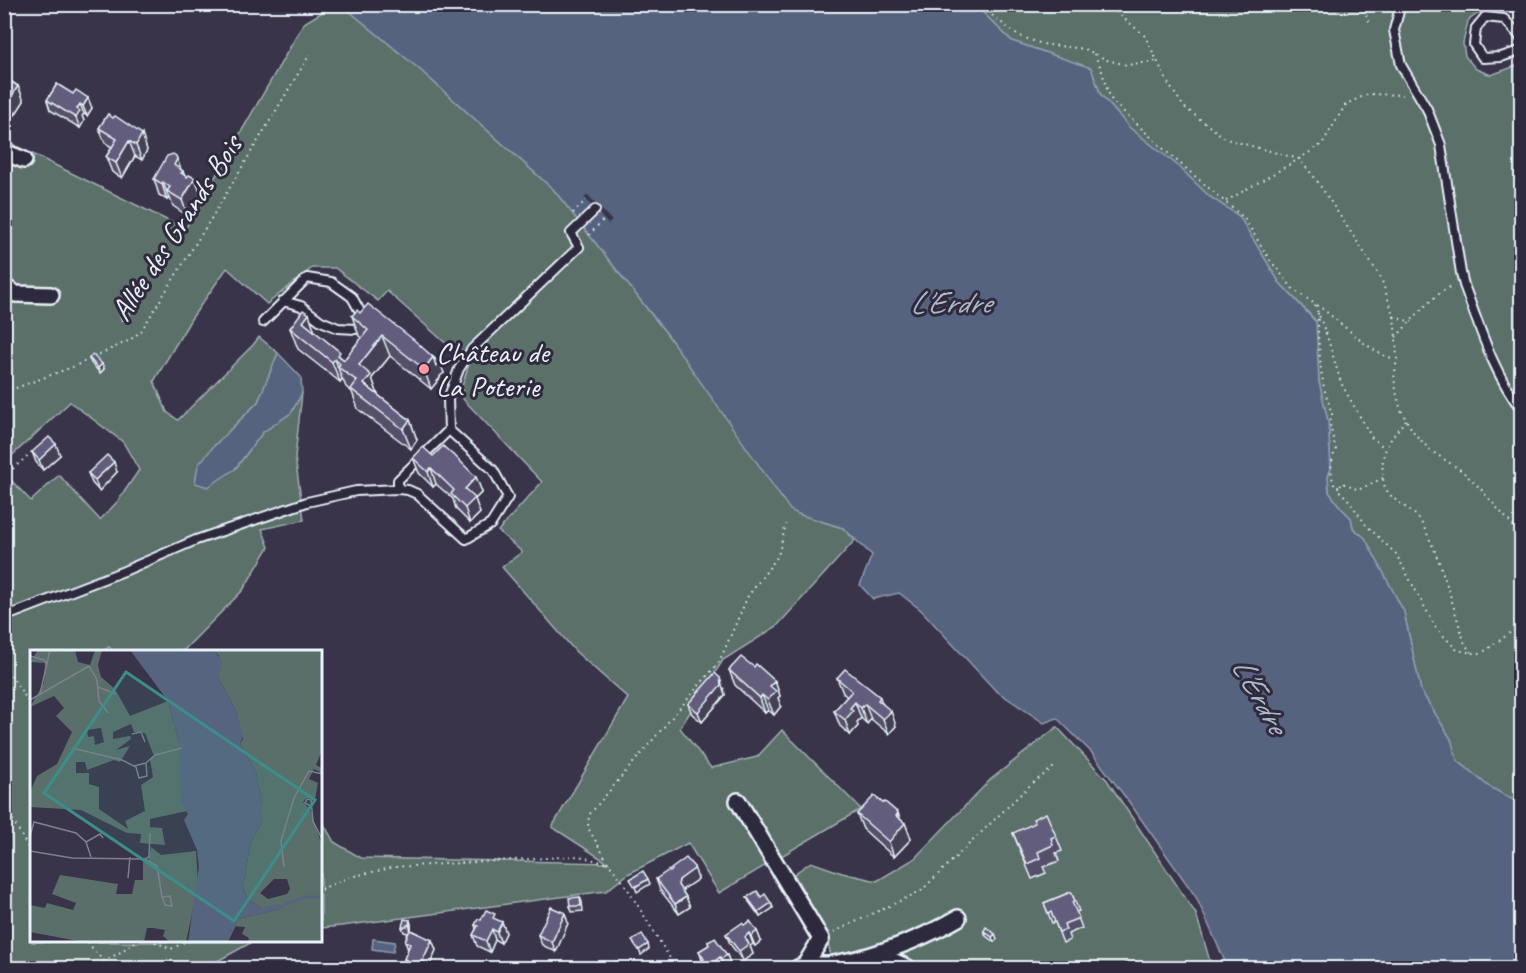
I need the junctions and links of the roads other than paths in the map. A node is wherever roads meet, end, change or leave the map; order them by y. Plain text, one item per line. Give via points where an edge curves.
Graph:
1 (1401, 4) edge
2 (1520, 34) edge
3 (1521, 50) edge
4 (4, 152) edge
5 (24, 160) dead end
6 (596, 210) dead end
7 (4, 287) edge
8 (51, 295) dead end
9 (283, 301) junction
10 (363, 317) edge
11 (263, 322) dead end
12 (356, 329) edge
13 (1521, 410) edge
14 (449, 430) junction
15 (398, 489) junction
16 (4, 617) edge
17 (738, 801) dead end
18 (958, 918) dead end
19 (858, 958) junction
20 (802, 967) edge
21 (908, 969) edge

1 - 13 lane via 1394,30 1401,65 1427,109 1441,145 1464,285 1491,358
2 - 3 lane via 1504,19 1485,18 1476,28 1474,45 1483,58
4 - 5 street
6 - 14 lane via 571,233 579,247 472,350 459,369 447,399
7 - 8 street via 16,294
9 - 10 lane via 307,278 331,282 352,297
9 - 11 lane
9 - 12 lane via 301,306 338,328
14 - 15 lane via 398,480
14 - 15 lane via 493,470 508,497 491,524 466,539 417,494
15 - 16 lane via 356,492 281,510
17 - 20 street via 821,939
18 - 19 street via 887,951
19 - 20 street
19 - 21 street via 896,962

